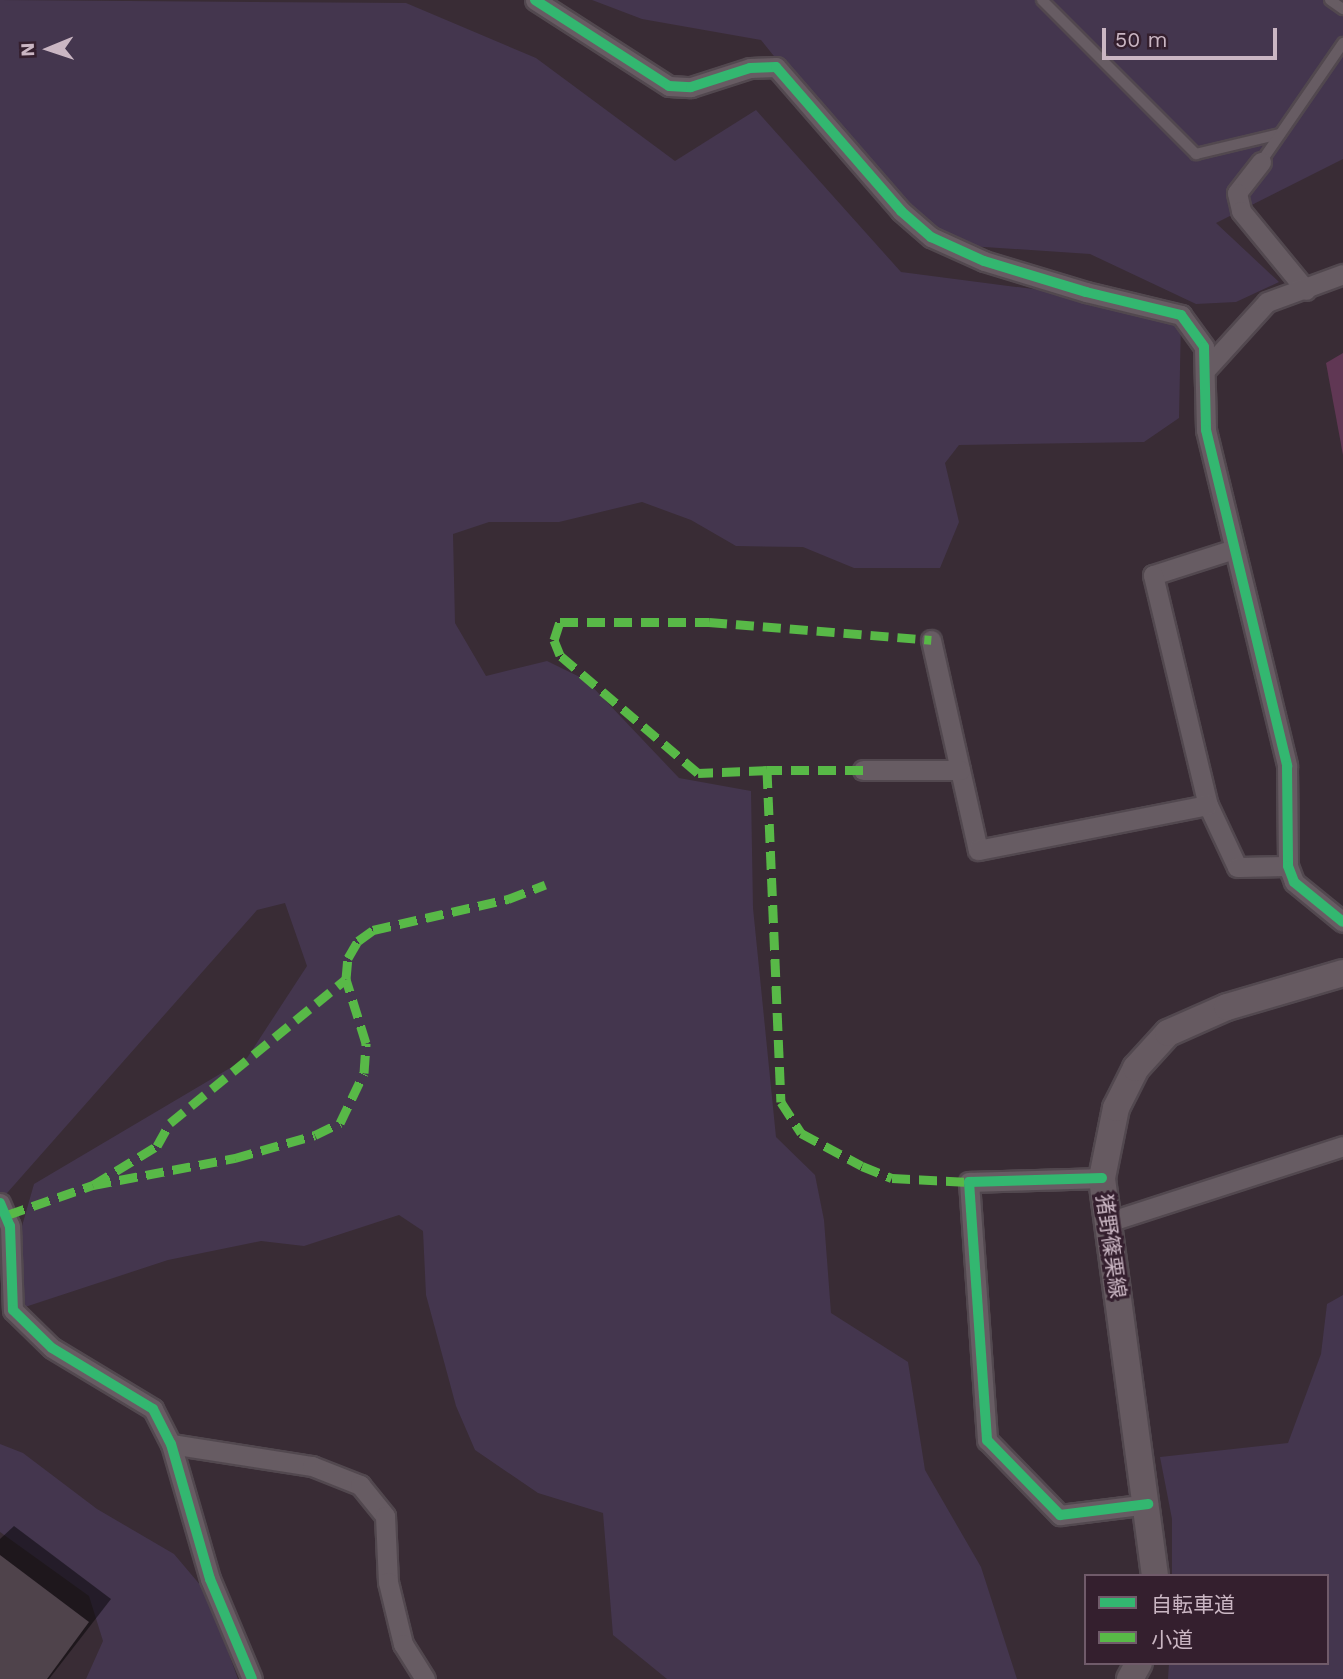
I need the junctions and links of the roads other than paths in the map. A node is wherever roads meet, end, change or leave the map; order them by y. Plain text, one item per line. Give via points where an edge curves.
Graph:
1 (535, 0) edge
2 (1042, 0) edge
3 (1330, 0) edge
4 (1343, 9) edge
5 (1343, 43) edge
6 (1280, 134) junction
7 (1261, 162) joint
8 (1343, 274) edge
9 (1306, 290) junction
10 (1208, 368) junction
11 (1234, 550) junction
12 (932, 640) dead end
13 (863, 770) dead end
14 (960, 770) junction
15 (1208, 805) junction
16 (1288, 866) junction
17 (1343, 922) edge
18 (1343, 973) edge
19 (1343, 1146) edge
20 (1102, 1178) junction
21 (0, 1203) edge
22 (1108, 1222) junction
23 (172, 1444) junction
24 (1148, 1504) junction
25 (1155, 1574) edge
26 (252, 1679) edge
27 (425, 1679) edge

1 - 10 street via 669,86 691,87 750,68 776,67 901,211 931,237 984,261 1181,314 1204,347
2 - 6 lane via 1196,154
3 - 4 lane
5 - 6 lane
6 - 7 lane
7 - 9 street via 1237,193 1241,211
8 - 9 street
9 - 10 street via 1266,302
10 - 11 street via 1206,430
11 - 15 street via 1153,575
11 - 16 street via 1287,766
12 - 14 street
13 - 14 street
14 - 15 street via 978,850
15 - 16 street via 1237,867
16 - 17 street via 1294,882
18 - 20 main road, 猪野篠栗線 via 1227,1007 1168,1033 1136,1068 1116,1108
19 - 22 street
20 - 22 main road, 猪野篠栗線
20 - 24 street via 970,1182 987,1440 1059,1515
21 - 23 street via 10,1226 13,1310 52,1348 153,1409
22 - 24 main road, 猪野篠栗線
23 - 26 street via 210,1579
23 - 27 street via 312,1466 360,1485 385,1516 394,1607 403,1644
24 - 25 main road, 猪野篠栗線

